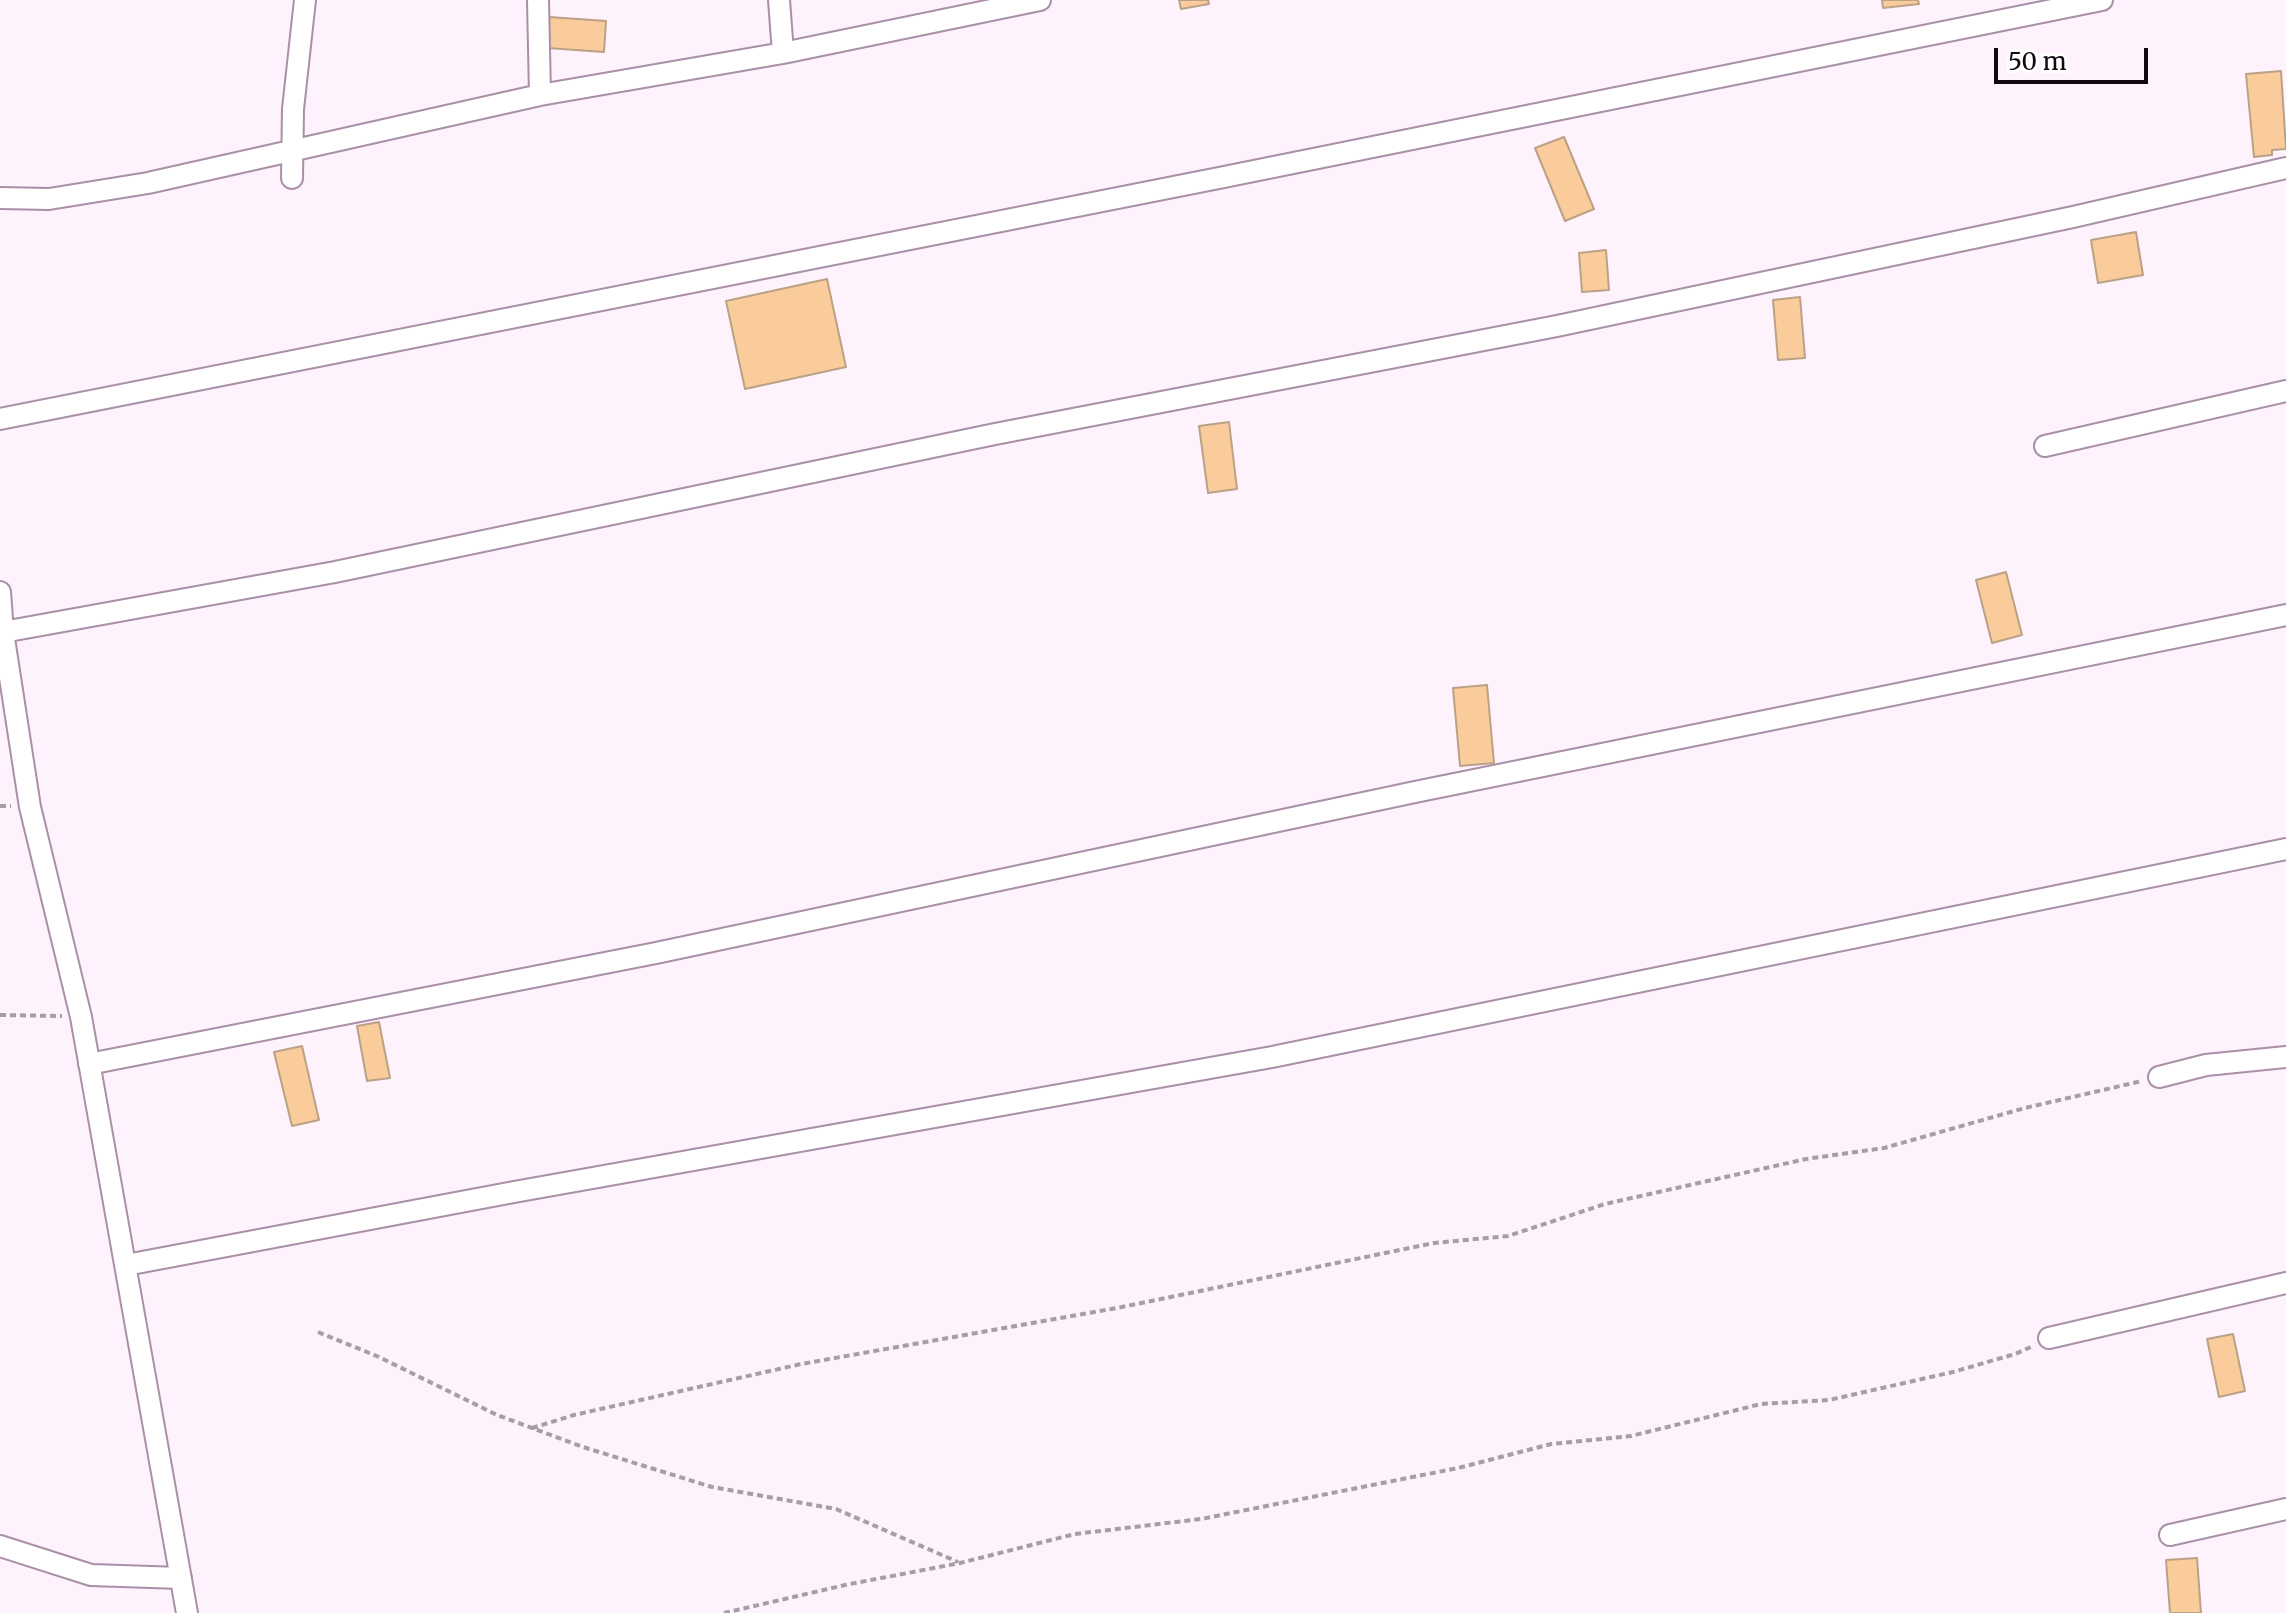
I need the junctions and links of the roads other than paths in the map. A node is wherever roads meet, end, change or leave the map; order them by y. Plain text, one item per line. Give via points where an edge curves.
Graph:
1 (305, 0) edge
2 (538, 0) edge
3 (779, 0) edge
4 (1040, 0) edge
5 (2102, 0) edge
6 (783, 53) junction
7 (540, 95) junction
8 (291, 151) junction
9 (2286, 168) edge
10 (292, 178) dead end
11 (0, 198) edge
12 (2286, 391) edge
13 (0, 419) edge
14 (2045, 446) dead end
15 (0, 592) edge
16 (2286, 615) edge
17 (3, 632) junction
18 (2286, 849) edge
19 (2286, 1057) edge
20 (89, 1064) junction
21 (2159, 1077) road end
22 (126, 1265) junction
23 (2286, 1283) edge
24 (2049, 1338) road end
25 (2286, 1509) edge
26 (2170, 1535) dead end
27 (0, 1546) edge
28 (181, 1578) junction
29 (187, 1613) edge

1 - 8 street
2 - 7 street
3 - 6 street
4 - 6 street
5 - 13 street
6 - 7 street
7 - 8 street
8 - 10 street
8 - 11 street via 49,199
9 - 17 street via 1573,323 995,434 335,572
12 - 14 street
15 - 17 street
16 - 20 street via 656,953
17 - 20 street via 30,807
18 - 22 street via 1272,1057
19 - 21 street via 2206,1065
20 - 22 street
22 - 28 street
23 - 24 street
25 - 26 street
27 - 28 street via 91,1575
28 - 29 street

